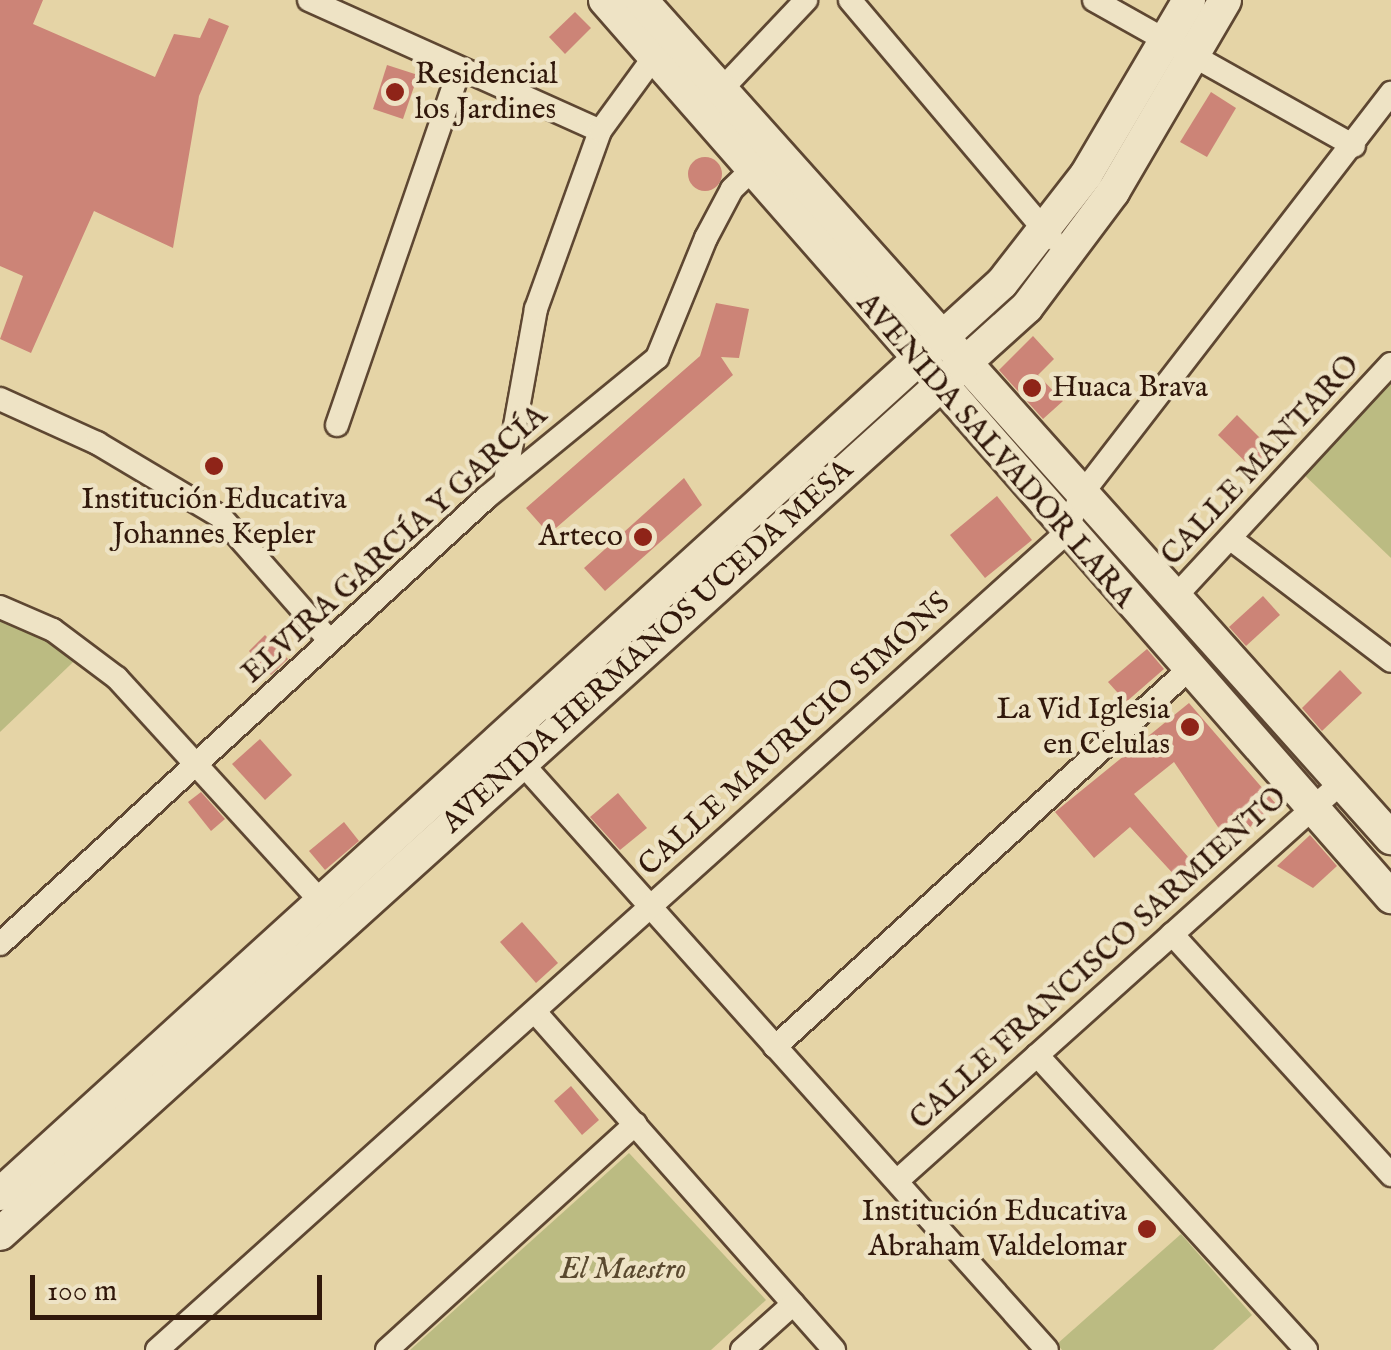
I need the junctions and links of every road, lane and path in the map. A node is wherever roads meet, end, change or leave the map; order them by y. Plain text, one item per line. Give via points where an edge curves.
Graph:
1 (309, 0) edge
2 (604, 0) edge
3 (642, 0) edge
4 (806, 0) edge
5 (850, 0) edge
6 (1094, 0) edge
7 (1189, 0) edge
8 (1225, 0) edge
9 (1179, 48) junction
10 (654, 58) junction
11 (460, 71) junction
12 (721, 90) junction
13 (1391, 93) edge
14 (600, 131) junction
15 (1354, 146) junction
16 (761, 161) junction
17 (1047, 233) junction
18 (1069, 258) junction
19 (941, 338) junction
20 (915, 362) junction
21 (963, 363) junction
22 (1391, 364) edge
23 (937, 387) junction
24 (0, 399) edge
25 (337, 425) dead end
26 (505, 481) junction
27 (1081, 496) junction
28 (752, 532) junction
29 (1065, 534) junction
30 (1231, 539) junction
31 (1174, 598) junction
32 (0, 607) edge
33 (328, 639) junction
34 (1391, 661) edge
35 (1188, 670) junction
36 (510, 749) junction
37 (198, 766) junction
38 (1340, 783) junction
39 (1312, 809) junction
40 (1391, 838) edge
41 (1391, 897) edge
42 (320, 900) junction
43 (649, 906) junction
44 (343, 926) junction
45 (1172, 934) junction
46 (0, 944) edge
47 (536, 1012) junction
48 (775, 1047) junction
49 (1037, 1055) junction
50 (634, 1124) junction
51 (1391, 1175) edge
52 (898, 1180) junction
53 (0, 1194) edge
54 (0, 1234) edge
55 (794, 1304) junction
56 (158, 1350) edge
57 (387, 1350) edge
58 (742, 1350) edge
59 (834, 1350) edge
60 (1047, 1350) edge
61 (1306, 1350) edge

1 - 11 street
2 - 10 street, AVENIDA SALVADOR LARA
3 - 12 street, AVENIDA SALVADOR LARA
4 - 12 street
5 - 17 street
6 - 9 street
7 - 9 street, AVENIDA HERMANOS UCEDA MESA
8 - 9 street, AVENIDA HERMANOS UCEDA MESA
9 - 15 street
9 - 17 street, AVENIDA HERMANOS UCEDA MESA
9 - 18 street, AVENIDA HERMANOS UCEDA MESA
10 - 14 street
10 - 16 street, AVENIDA SALVADOR LARA
11 - 14 street
11 - 25 street
12 - 16 street, AVENIDA SALVADOR LARA
13 - 15 street, CALLE MAURICIO SIMONS
14 - 26 street via 536,309
15 - 27 street, CALLE MAURICIO SIMONS
16 - 19 street, AVENIDA SALVADOR LARA
16 - 20 street, AVENIDA SALVADOR LARA
16 - 26 street, ELVIRA GARCÍA Y GARCÍA via 706,238 657,358
17 - 18 street
17 - 19 street, AVENIDA HERMANOS UCEDA MESA
18 - 21 street, AVENIDA HERMANOS UCEDA MESA
19 - 20 street, AVENIDA HERMANOS UCEDA MESA
19 - 21 street, AVENIDA SALVADOR LARA
20 - 23 street, AVENIDA SALVADOR LARA
20 - 28 street, AVENIDA HERMANOS UCEDA MESA
21 - 23 street, AVENIDA HERMANOS UCEDA MESA
21 - 27 street, AVENIDA SALVADOR LARA
22 - 30 street, CALLE MANTARO
23 - 28 street, AVENIDA HERMANOS UCEDA MESA
23 - 29 street, AVENIDA SALVADOR LARA
24 - 33 street via 97,443 221,517
26 - 33 street, ELVIRA GARCÍA Y GARCÍA
27 - 29 street, CALLE MAURICIO SIMONS
27 - 31 street, AVENIDA SALVADOR LARA
28 - 36 street, AVENIDA HERMANOS UCEDA MESA
29 - 35 street, AVENIDA SALVADOR LARA
29 - 43 street, CALLE MAURICIO SIMONS
30 - 31 street, CALLE MANTARO
30 - 34 street
31 - 38 street, AVENIDA SALVADOR LARA
32 - 37 street via 53,630 117,678
33 - 37 street, ELVIRA GARCÍA Y GARCÍA
35 - 39 street, AVENIDA SALVADOR LARA
35 - 48 street
36 - 42 street, AVENIDA HERMANOS UCEDA MESA
36 - 43 street
36 - 44 street, AVENIDA HERMANOS UCEDA MESA
37 - 42 street
37 - 46 street, ELVIRA GARCÍA Y GARCÍA
38 - 39 street, CALLE FRANCISCO SARMIENTO
38 - 40 street, AVENIDA SALVADOR LARA
39 - 41 street, AVENIDA SALVADOR LARA
39 - 45 street, CALLE FRANCISCO SARMIENTO
42 - 44 street
42 - 53 street, AVENIDA HERMANOS UCEDA MESA
43 - 47 street, CALLE MAURICIO SIMONS
43 - 48 street
44 - 54 street, AVENIDA HERMANOS UCEDA MESA
45 - 49 street, CALLE FRANCISCO SARMIENTO
45 - 51 street
47 - 50 street
47 - 56 street, CALLE MAURICIO SIMONS
48 - 52 street
49 - 52 street, CALLE FRANCISCO SARMIENTO
49 - 61 street
50 - 55 street
50 - 57 street
52 - 60 street
55 - 58 street
55 - 59 street

